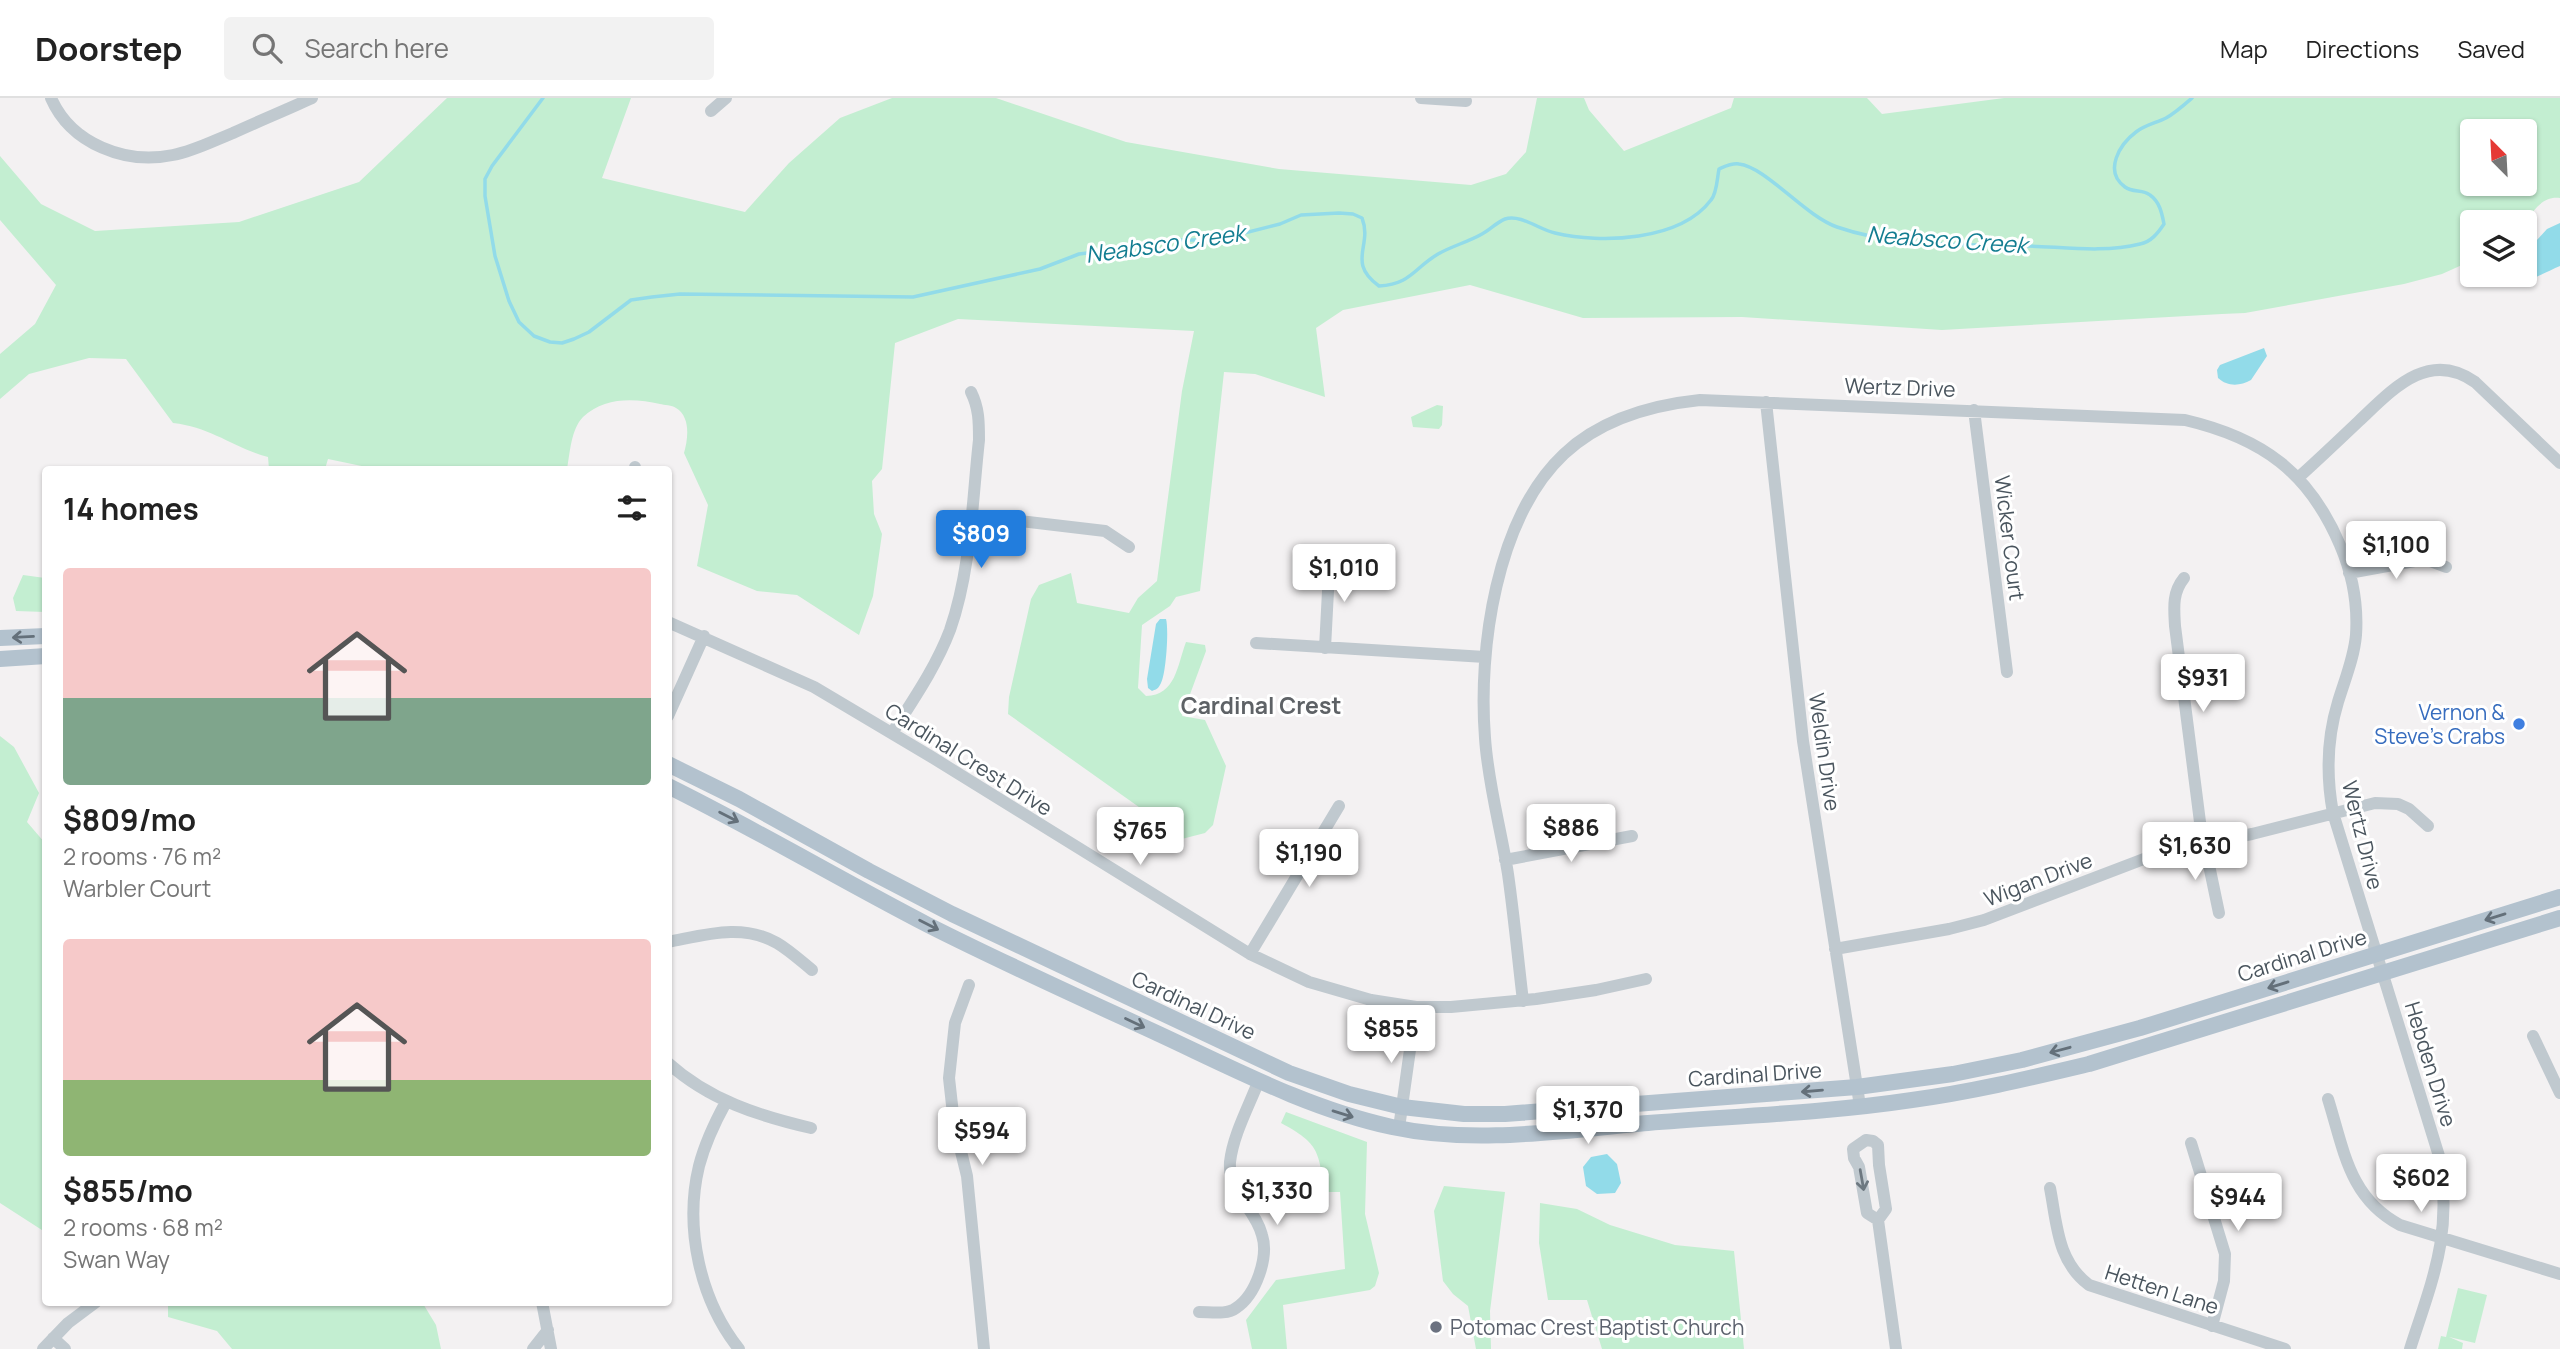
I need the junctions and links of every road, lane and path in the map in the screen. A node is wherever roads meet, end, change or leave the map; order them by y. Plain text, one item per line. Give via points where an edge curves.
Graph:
1 (51, 98) edge
2 (312, 98) edge
3 (726, 98) edge
4 (1421, 98) edge
5 (1466, 101) dead end
6 (295, 102) edge
7 (710, 111) dead end
8 (971, 392) dead end
9 (1766, 402) junction
10 (1974, 410) junction
11 (2560, 463) edge
12 (2298, 477) junction
13 (970, 515) junction
14 (1129, 547) dead end
15 (1342, 552) dead end
16 (2446, 567) dead end
17 (2349, 573) junction
18 (2184, 578) dead end
19 (672, 624) edge
20 (42, 636) edge
21 (704, 636) junction
22 (0, 638) edge
23 (1256, 643) dead end
24 (1325, 648) junction
25 (42, 656) edge
26 (1485, 657) junction
27 (0, 659) edge
28 (2007, 672) dead end
29 (672, 707) edge
30 (892, 733) junction
31 (672, 766) edge
32 (672, 788) edge
33 (1339, 806) dead end
34 (2333, 813) junction
35 (2428, 826) dead end
36 (1632, 836) dead end
37 (2203, 844) junction
38 (1505, 860) junction
39 (2560, 897) edge
40 (2219, 914) dead end
41 (2560, 918) edge
42 (672, 941) edge
43 (1835, 949) junction
44 (1250, 954) junction
45 (2376, 954) junction
46 (812, 970) dead end
47 (2383, 974) junction
48 (1646, 979) dead end
49 (969, 985) dead end
50 (1523, 1001) junction
51 (1416, 1007) junction
52 (2533, 1036) dead end
53 (672, 1066) edge
54 (1259, 1080) junction
55 (1857, 1087) junction
56 (2560, 1093) edge
57 (2328, 1099) dead end
58 (726, 1102) junction
59 (1860, 1106) junction
60 (1402, 1107) junction
61 (811, 1128) dead end
62 (1399, 1128) junction
63 (2191, 1143) dead end
64 (2050, 1188) dead end
65 (1878, 1220) junction
66 (2443, 1239) junction
67 (2560, 1274) edge
68 (91, 1306) edge
69 (543, 1306) edge
70 (1199, 1312) dead end
71 (2212, 1326) junction
72 (548, 1330) junction
73 (53, 1338) junction
74 (43, 1349) edge
75 (65, 1349) edge
76 (533, 1349) edge
77 (551, 1349) edge
78 (739, 1349) edge
79 (984, 1349) edge
80 (1896, 1349) edge
81 (2286, 1349) edge
82 (2410, 1349) edge

1 - 6 street via 64,120 90,142 119,154 155,158 193,150
2 - 6 street
3 - 7 street
4 - 5 street
8 - 13 street via 979,428
9 - 10 street, Wertz Drive
9 - 26 street, Wertz Drive via 1700,400 1656,407 1609,424 1564,454 1540,484 1514,530 1497,582
9 - 43 street, Weldin Drive via 1803,741
10 - 12 street, Wertz Drive via 2185,420 2249,442
10 - 28 street, Wicker Court
11 - 12 street via 2475,382 2462,373 2432,370 2403,381
12 - 17 street, Wertz Drive via 2333,527
13 - 14 street via 1105,531
13 - 30 street via 963,582 949,632 938,659
15 - 24 street via 1329,572
16 - 17 street via 2420,560
17 - 34 street, Wertz Drive via 2356,633 2332,724 2328,771
18 - 37 street via 2174,601 2175,626
19 - 21 street, Cardinal Crest Drive
20 -> 22 main road
21 - 29 street
21 - 30 street, Cardinal Crest Drive via 814,687
23 - 24 street
24 - 26 street
25 - 27 main road
26 - 38 street, Wertz Drive via 1485,737
30 - 44 street, Cardinal Crest Drive
31 - 60 main road, Cardinal Drive via 1048,961 1289,1073
32 -> 54 main road, Cardinal Drive via 931,926
33 - 44 street
34 - 35 street, Wigan Drive via 2386,802 2409,808
34 - 37 street, Wigan Drive
34 - 45 street, Wertz Drive
36 - 38 street
37 - 40 street
37 - 43 street, Wigan Drive via 2149,857 1984,920
38 - 50 street, Wertz Drive
39 -> 45 main road, Cardinal Drive
41 - 47 main road, Cardinal Drive
42 - 46 street via 731,931 758,935 780,945
43 - 55 street, Weldin Drive
44 - 51 street, Cardinal Crest Drive via 1340,992
45 - 47 street, Hebden Drive
45 -> 55 main road, Cardinal Drive via 2061,1050 1953,1074
47 - 59 main road, Cardinal Drive via 2062,1070 1954,1094
47 - 66 street, Hebden Drive via 2439,1156 2445,1203
48 - 50 street, Cardinal Crest Drive
49 - 79 street via 955,1023 949,1078 967,1176
50 - 51 street, Cardinal Crest Drive
51 - 60 street
52 - 56 street
53 - 58 street via 701,1090
54 -> 62 main road, Cardinal Drive via 1314,1105
54 - 70 street via 1230,1163 1235,1189 1257,1222 1264,1249 1255,1283 1236,1308
55 - 59 street, Weldin Drive
55 -> 60 main road, Cardinal Drive via 1505,1114
57 - 66 street via 2350,1170 2364,1197 2400,1225
58 - 61 street
58 - 78 street via 699,1167 695,1232 699,1266 710,1299
59 - 62 main road, Cardinal Drive via 1505,1134
60 - 62 street
63 - 71 street via 2225,1254 2224,1280
64 - 71 street, Hetten Lane via 2060,1244 2079,1277 2098,1290
65 -> 65 street via 1886,1209 1880,1153 1878,1145 1866,1140 1853,1149 1854,1158 1867,1213
65 - 80 street
66 - 67 street
66 - 82 street, Hebden Drive
68 - 73 street
69 - 72 street
71 - 81 street, Hetten Lane
72 - 76 street
72 - 77 street
73 - 74 street
73 - 75 street

